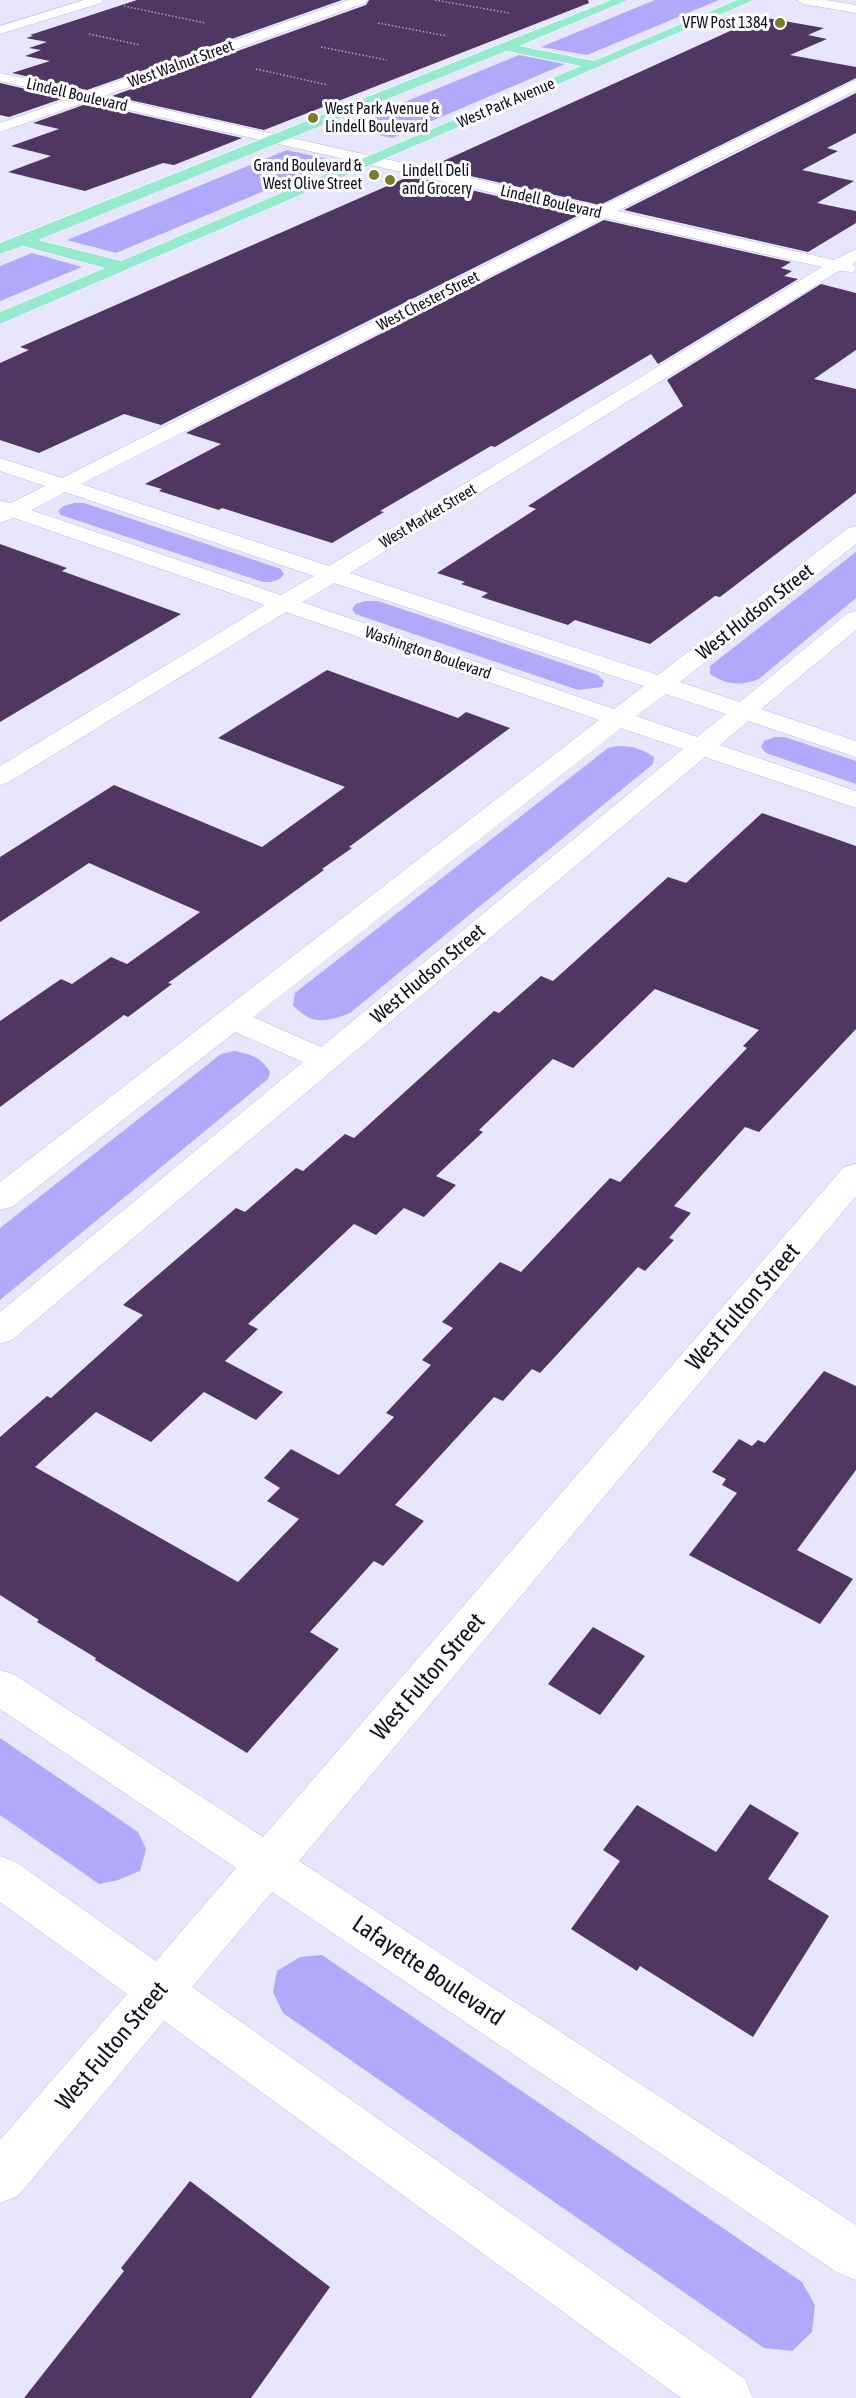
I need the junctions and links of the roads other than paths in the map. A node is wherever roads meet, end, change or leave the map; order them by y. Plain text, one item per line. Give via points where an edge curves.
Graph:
1 (97, 0) edge
2 (361, 0) edge
3 (622, 0) edge
4 (748, 0) edge
5 (803, 0) edge
6 (856, 9) edge
7 (0, 30) edge
8 (505, 47) junction
9 (596, 64) junction
10 (0, 77) edge
11 (87, 79) dead end
12 (856, 84) edge
13 (120, 86) junction
14 (147, 93) dead end
15 (87, 97) junction
16 (282, 122) dead end
17 (304, 127) junction
18 (0, 128) edge
19 (336, 134) dead end
20 (273, 140) junction
21 (368, 141) dead end
22 (400, 148) junction
23 (433, 155) dead end
24 (370, 161) junction
25 (606, 194) dead end
26 (629, 199) junction
27 (652, 204) dead end
28 (601, 213) junction
29 (21, 240) junction
30 (0, 249) edge
31 (850, 257) edge
32 (122, 267) junction
33 (0, 319) edge
34 (0, 464) edge
35 (64, 485) junction
36 (4, 512) edge
37 (856, 533) edge
38 (332, 574) junction
39 (284, 604) junction
40 (856, 618) edge
41 (662, 684) junction
42 (743, 712) junction
43 (618, 718) junction
44 (701, 747) junction
45 (856, 749) edge
46 (0, 777) edge
47 (856, 800) edge
48 (231, 1020) junction
49 (324, 1060) junction
50 (856, 1175) edge
51 (0, 1199) edge
52 (0, 1331) edge
53 (0, 1687) edge
54 (267, 1864) junction
55 (0, 1876) edge
56 (160, 1991) junction
57 (0, 2178) edge
58 (856, 2255) edge
59 (726, 2398) edge

1 - 7 street
2 - 13 street, West Walnut Street
3 - 8 highway
4 - 9 highway, West Park Avenue
5 - 6 street
8 - 9 highway
8 - 17 highway
9 - 22 highway, West Park Avenue
10 - 15 street, Lindell Boulevard
11 - 13 street, Lindell Boulevard
12 - 26 street, West Chester Street
13 - 14 street, Lindell Boulevard
13 - 15 street, West Walnut Street
15 - 18 street, West Walnut Street
15 - 20 street, Lindell Boulevard
16 - 17 street
17 - 19 street
17 - 20 highway
20 - 24 street, Lindell Boulevard
20 - 29 highway
21 - 22 street
22 - 23 street
22 - 24 highway, West Park Avenue
24 - 28 street, Lindell Boulevard
24 - 32 highway, West Park Avenue
25 - 26 street, Lindell Boulevard
26 - 27 street, Lindell Boulevard
26 - 28 street, West Chester Street
28 - 31 street, Lindell Boulevard
28 - 35 street, West Chester Street
29 - 30 highway
29 - 32 highway
31 - 38 street, West Market Street
32 - 33 highway, West Park Avenue
34 - 35 street
35 - 36 street, West Chester Street
35 - 38 street
36 - 39 street, Washington Boulevard
37 - 41 street, West Hudson Street
38 - 39 street, West Market Street
38 - 41 street
39 - 43 street, Washington Boulevard
39 - 46 street, West Market Street
40 - 42 street, West Hudson Street
41 - 42 street
41 - 43 street, West Hudson Street
42 - 44 street, West Hudson Street
42 - 45 street
43 - 44 street, Washington Boulevard
43 - 48 street, West Hudson Street
44 - 47 street, Washington Boulevard
44 - 49 street, West Hudson Street
48 - 49 street
48 - 51 street, West Hudson Street
49 - 52 street, West Hudson Street
50 - 54 street, West Fulton Street
53 - 54 street, Lafayette Boulevard
54 - 56 street, West Fulton Street
54 - 58 street, Lafayette Boulevard
55 - 56 street
56 - 57 street, West Fulton Street
56 - 59 street

